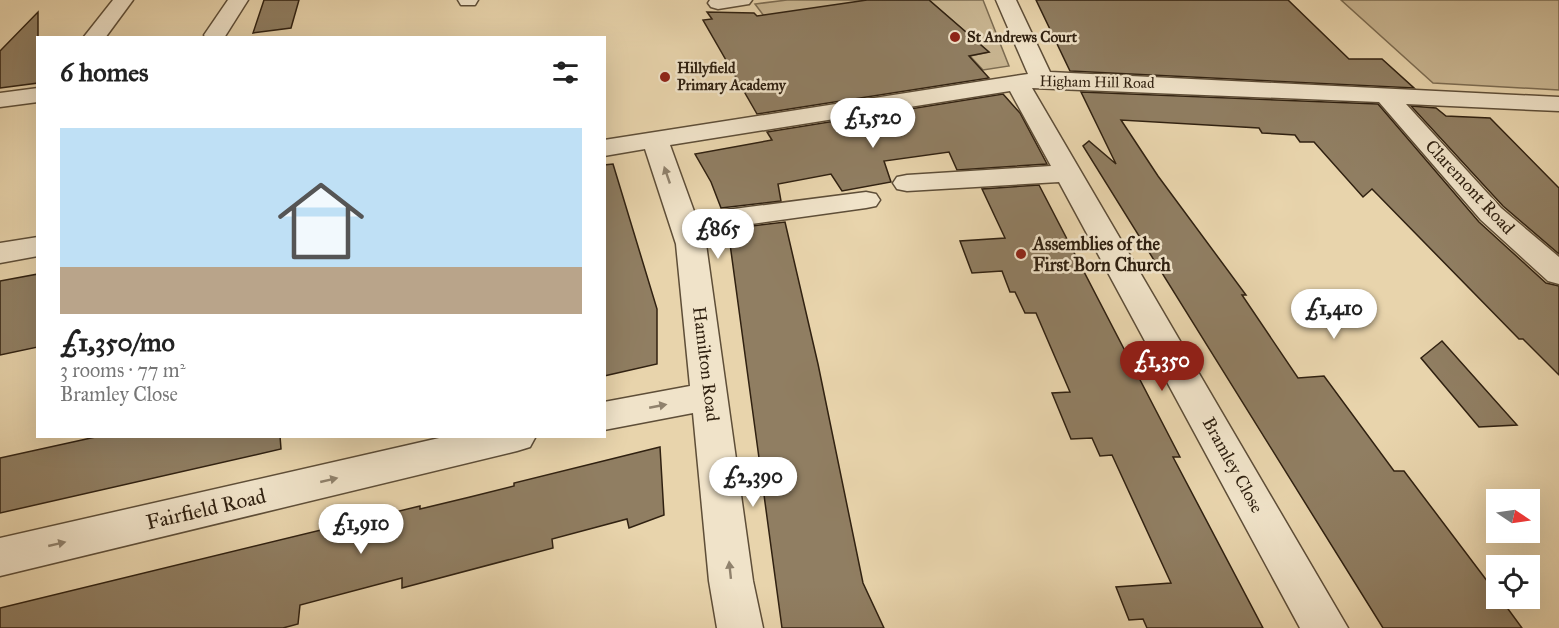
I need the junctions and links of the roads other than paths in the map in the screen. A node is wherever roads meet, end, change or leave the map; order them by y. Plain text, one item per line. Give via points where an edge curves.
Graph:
1 (238, 0) edge
2 (742, 0) edge
3 (1006, 0) edge
4 (119, 2) edge
5 (718, 3) dead end
6 (215, 35) dead end
7 (94, 36) edge
8 (1042, 79) junction
9 (1017, 82) junction
10 (36, 95) edge
11 (1385, 96) junction
12 (0, 100) edge
13 (1559, 104) edge
14 (655, 140) junction
15 (606, 148) edge
16 (1069, 173) junction
17 (907, 183) dead end
18 (866, 200) dead end
19 (684, 224) junction
20 (36, 246) edge
21 (0, 253) edge
22 (1559, 274) edge
23 (711, 396) junction
24 (606, 416) edge
25 (508, 438) edge
26 (0, 557) edge
27 (740, 628) edge
28 (1325, 628) edge

1 - 6 street
2 - 5 street
3 - 8 street
4 - 7 street
8 - 9 street, Higham Hill Road
8 - 11 street, Higham Hill Road
9 - 14 street, Higham Hill Road
9 - 16 street, Bramley Close
10 - 12 street
11 - 13 street, Higham Hill Road
11 - 22 street, Claremont Road via 1491,214
14 - 15 street, Higham Hill Road
19 -> 14 street, Hamilton Road
16 - 17 street
16 - 28 street, Bramley Close
18 - 19 street
19 - 23 street, Hamilton Road via 691,244
20 - 21 street
24 -> 23 street
27 -> 23 street, Hamilton Road via 731,581
26 -> 25 street, Fairfield Road

